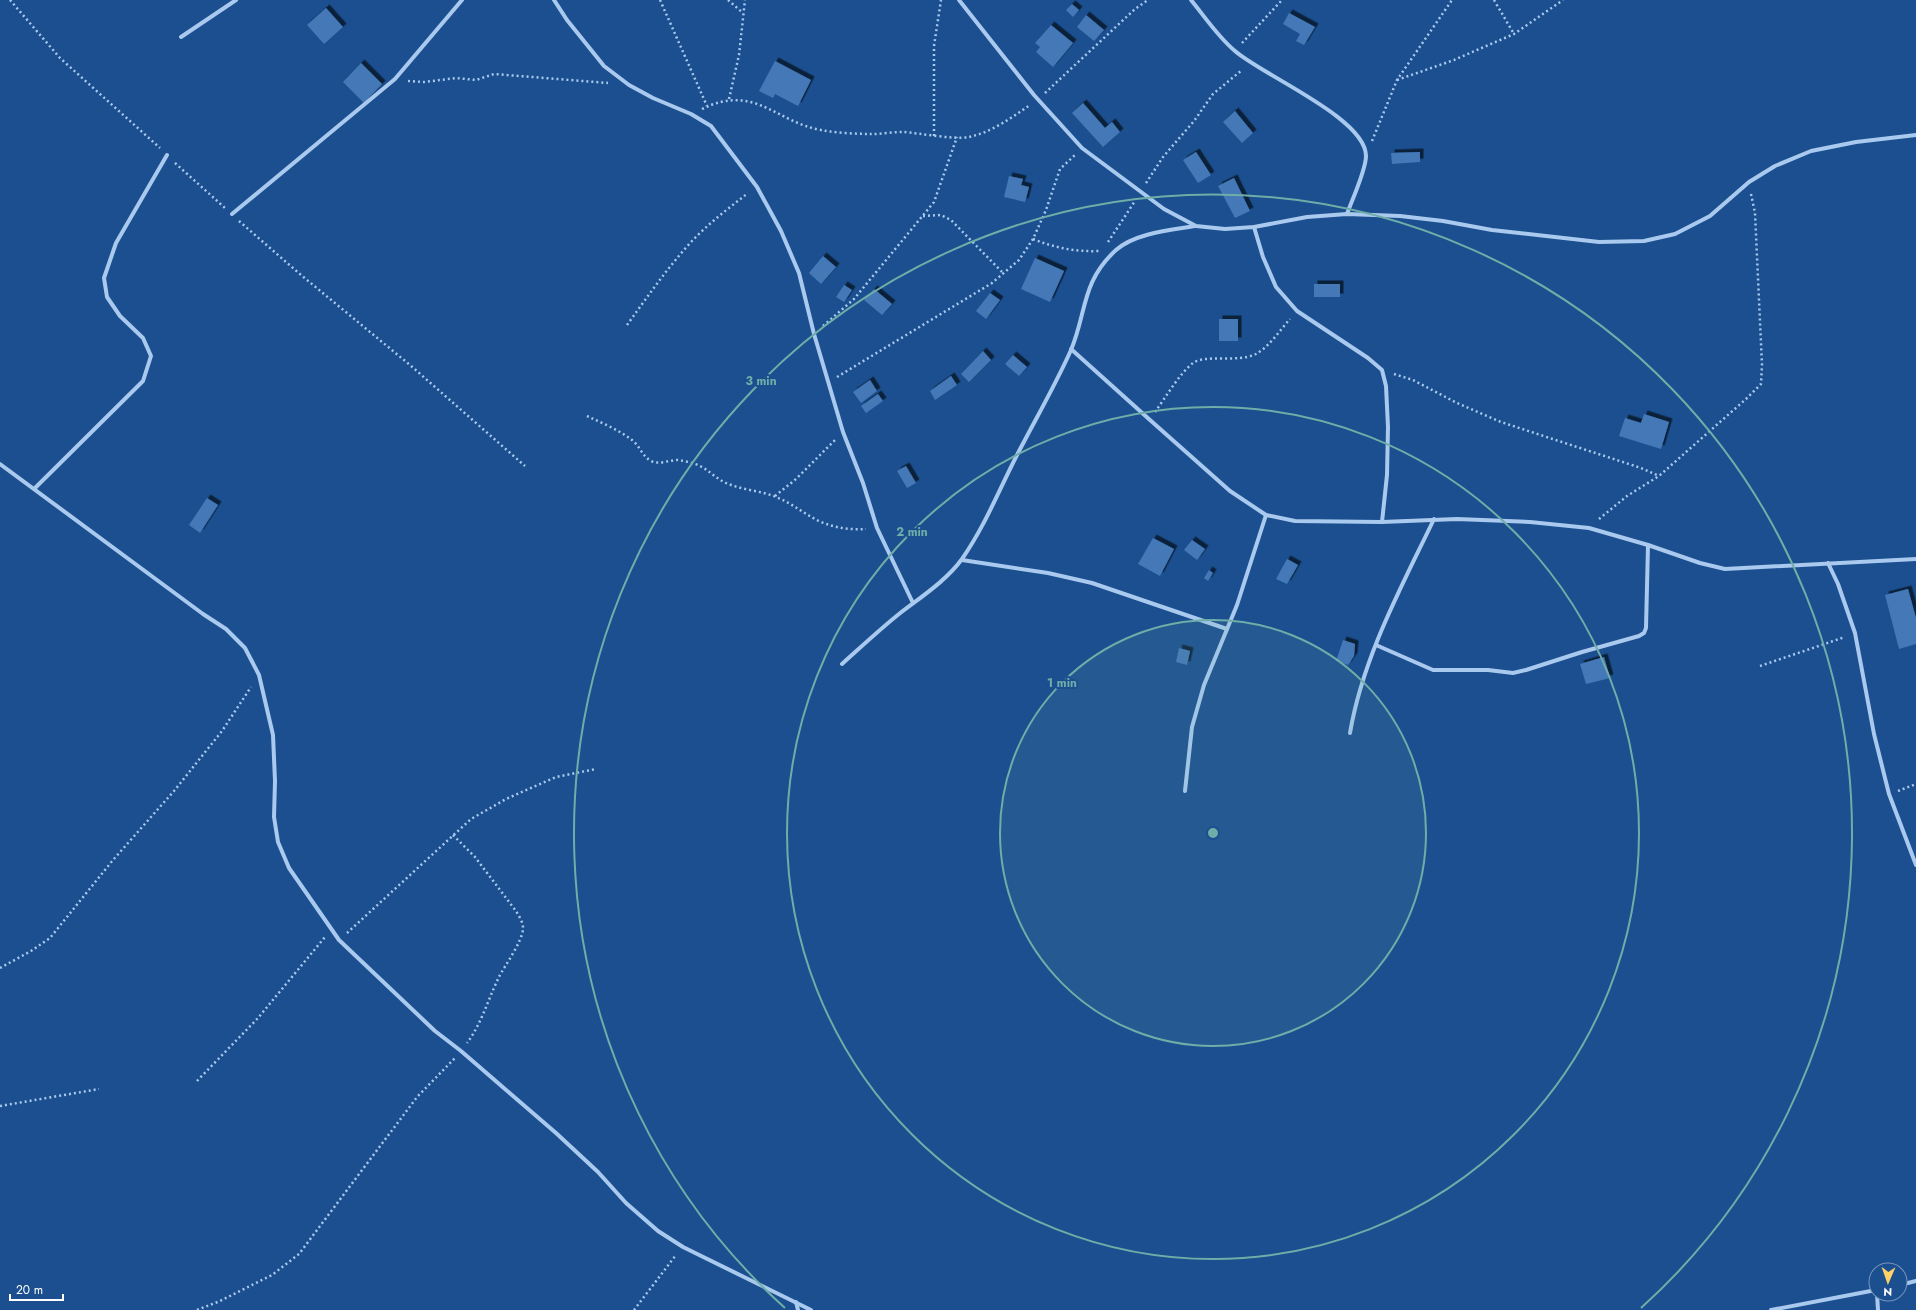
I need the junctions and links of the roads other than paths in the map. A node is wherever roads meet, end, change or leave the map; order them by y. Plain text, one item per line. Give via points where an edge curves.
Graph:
1 (236, 0) edge
2 (462, 0) edge
3 (554, 0) edge
4 (958, 0) edge
5 (1191, 0) edge
6 (181, 37) dead end
7 (1916, 135) edge
8 (167, 155) road end
9 (232, 214) road end
10 (1348, 214) junction
11 (1196, 226) junction
12 (1254, 227) junction
13 (1072, 349) junction
14 (0, 464) edge
15 (35, 488) junction
16 (1266, 515) junction
17 (1434, 519) junction
18 (1382, 522) junction
19 (1648, 545) junction
20 (1916, 559) edge
21 (962, 560) junction
22 (1828, 563) junction
23 (913, 603) junction
24 (1227, 628) junction
25 (1376, 645) junction
26 (842, 664) dead end
27 (1350, 733) dead end
28 (1185, 791) dead end
29 (1916, 865) edge
30 (1868, 1292) edge
31 (796, 1302) junction
32 (798, 1310) edge
33 (811, 1310) edge
34 (1771, 1310) edge

1 - 6 street
2 - 9 street via 395,79
3 - 23 street via 604,66 629,86 691,114 711,126 757,187 781,231 799,273 843,432 877,528
4 - 11 street via 1038,100 1082,148 1164,209
5 - 10 street via 1235,51 1321,104 1354,131 1362,141 1366,156
7 - 10 street via 1856,142 1811,151 1775,166 1749,182 1710,216 1675,234 1644,241 1599,242 1492,230 1443,221
8 - 15 street via 116,243 104,278 107,297 120,316 143,338 151,356 143,381
10 - 12 street via 1307,217
11 - 12 street via 1224,229
11 - 13 street via 1140,237 1116,250 1096,273 1086,294
12 - 18 street via 1276,287 1297,311 1382,370 1386,386 1388,427 1387,475
13 - 16 street via 1230,490
13 - 21 street via 986,521
14 - 15 street
15 - 31 street via 226,629 245,648 258,674 273,735 274,817 278,842 289,868 339,940 435,1031 556,1133 598,1172 631,1208 658,1231 682,1247
16 - 18 street via 1295,521
16 - 24 street
17 - 18 street
17 - 19 street via 1509,521 1589,528
17 - 25 street
19 - 22 street via 1700,564 1725,569
19 - 25 street via 1646,628 1639,636 1513,673 1488,670 1433,670
20 - 22 street
21 - 23 street via 937,586
21 - 24 street via 1048,573 1092,583
22 - 29 street via 1855,633 1874,734 1889,794
23 - 26 street via 878,630
24 - 28 street via 1204,685 1192,727
25 - 27 street via 1354,708
30 - 34 street
31 - 32 street
31 - 33 street

